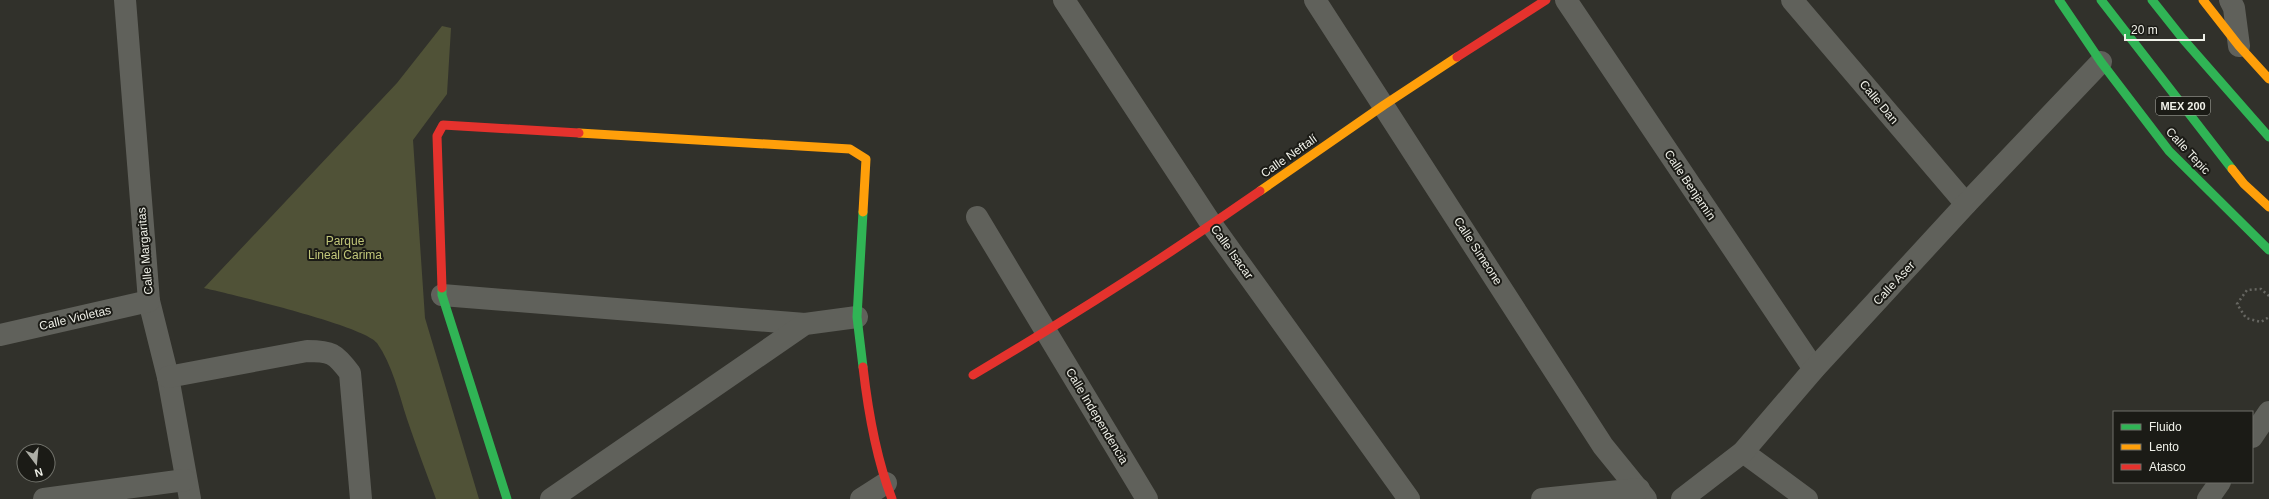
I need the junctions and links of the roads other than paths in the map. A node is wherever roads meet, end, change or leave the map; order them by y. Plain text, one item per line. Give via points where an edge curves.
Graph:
1 (125, 0) edge
2 (1064, 0) edge
3 (1315, 0) edge
4 (1546, 0) edge
5 (1566, 0) edge
6 (1792, 0) edge
7 (2059, 0) edge
8 (2101, 0) edge
9 (2152, 0) edge
10 (2203, 0) edge
11 (2230, 0) edge
12 (2239, 46) junction
13 (2101, 62) junction
14 (2269, 79) edge
15 (1384, 105) junction
16 (2269, 136) edge
17 (1966, 204) junction
18 (2269, 207) edge
19 (977, 217) dead end
20 (1212, 225) junction
21 (2269, 250) edge
22 (442, 296) junction
23 (149, 301) junction
24 (857, 317) junction
25 (805, 324) junction
26 (1046, 332) junction
27 (0, 335) edge
28 (1814, 369) junction
29 (972, 375) dead end
30 (168, 377) junction
31 (2269, 412) edge
32 (2253, 435) edge
33 (1744, 452) junction
34 (2219, 483) edge
35 (188, 490) edge
36 (889, 491) edge
37 (1643, 494) edge
38 (361, 496) edge
39 (44, 499) edge
40 (507, 499) edge
41 (551, 499) edge
42 (861, 499) edge
43 (1147, 499) edge
44 (1409, 499) edge
45 (1542, 499) edge
46 (1682, 499) edge
47 (1807, 499) edge
48 (2208, 499) edge

1 - 23 street, Calle Margaritas
2 - 20 street, Calle Isacar
3 - 15 street, Calle Simeone
4 - 15 main road, Calle Neftalí
5 - 28 street, Calle Benjamín
6 - 17 street, Calle Dan
7 - 13 main road, Calle Tepic
8 - 18 main road, MEX 200 via 2244,184
9 - 16 main road, MEX 200
10 - 12 main road
11 - 12 street via 2234,8
12 - 14 main road
13 - 17 street, Calle Aser
13 - 21 main road, Calle Tepic via 2169,151
15 - 20 main road, Calle Neftalí
15 - 37 street, Calle Simeone via 1603,446
17 - 28 street, Calle Aser
19 - 26 street, Calle Independencia
20 - 26 main road, Calle Neftalí
20 - 44 street, Calle Isacar
22 - 24 main road via 437,136 443,125 850,149 866,159
22 - 25 street
22 - 40 main road
23 - 27 street, Calle Violetas
23 - 30 street, Calle Margaritas
24 - 25 street
24 - 36 main road via 867,399
25 - 41 street
26 - 29 main road, Calle Neftalí
26 - 43 street, Calle Independencia
28 - 33 street, Calle Aser
30 - 35 street, Calle Margaritas
30 - 38 street via 306,351 326,351 340,360 350,373
31 - 32 street
33 - 46 street, Calle Aser
33 - 47 street
34 - 48 street
35 - 39 street
36 - 42 street
37 - 45 street

